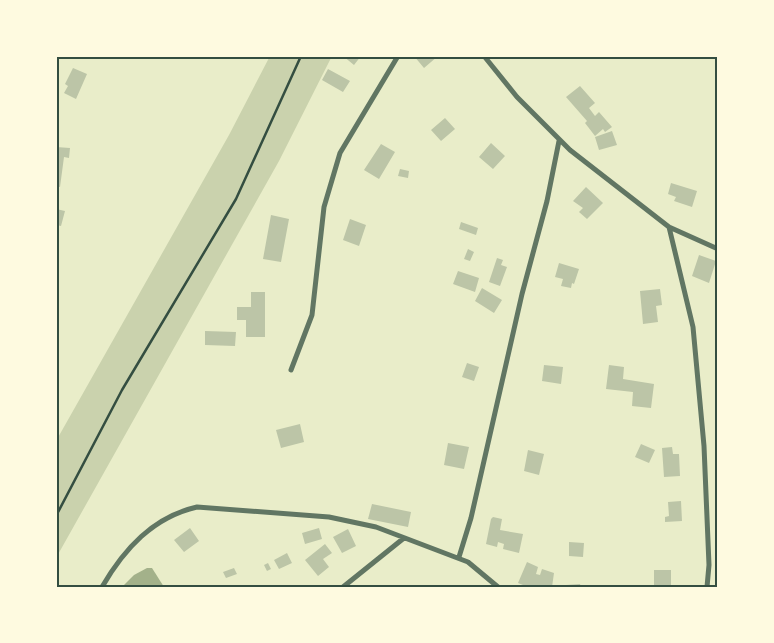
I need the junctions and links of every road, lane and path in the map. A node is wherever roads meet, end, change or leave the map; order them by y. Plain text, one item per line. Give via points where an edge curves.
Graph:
1 (302, 56) edge
2 (398, 56) edge
3 (484, 56) edge
4 (559, 141) junction
5 (669, 227) junction
6 (718, 249) edge
7 (291, 370) dead end
8 (56, 516) edge
9 (404, 538) junction
10 (459, 558) junction
11 (102, 587) edge
12 (343, 587) edge
13 (498, 587) edge
14 (708, 587) edge

1 - 8 path via 236,199 122,390
2 - 7 street via 359,119 334,170 324,207 312,315
3 - 4 street
4 - 5 street
4 - 10 street
5 - 6 street
5 - 14 street via 693,327 704,455
9 - 10 street
9 - 11 street via 376,527 329,517 197,507 180,511 155,524 131,545
9 - 12 street
10 - 13 street via 476,567

